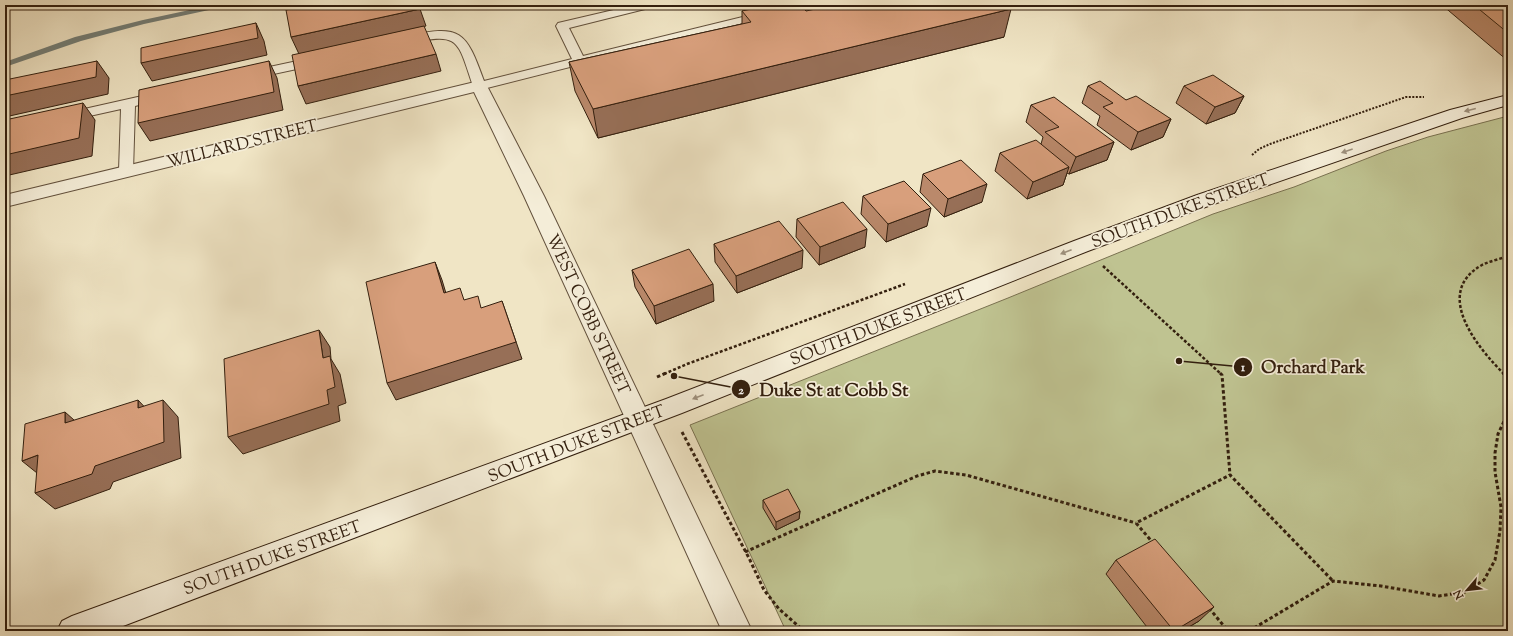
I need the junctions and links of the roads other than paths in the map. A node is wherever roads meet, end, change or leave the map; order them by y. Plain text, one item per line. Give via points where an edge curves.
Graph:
1 (649, 5) edge
2 (785, 5) edge
3 (394, 43) edge
4 (326, 58) edge
5 (579, 61) junction
6 (234, 79) edge
7 (479, 86) junction
8 (173, 93) edge
9 (1508, 100) edge
10 (128, 103) junction
11 (51, 120) edge
12 (126, 171) junction
13 (5, 201) edge
14 (637, 419) junction
15 (72, 631) edge
16 (737, 631) edge

1 - 5 lane via 562,26
2 - 5 lane via 780,10 744,21
3 - 7 lane via 440,34 454,36 463,43
4 - 6 lane
5 - 7 lane
7 - 12 main road, WILLARD STREET
7 - 14 main road, WEST COBB STREET via 534,196
8 - 10 lane
9 -> 14 main road, SOUTH DUKE STREET via 1397,133 1204,200
10 - 11 lane
10 - 12 lane
12 - 13 main road, WILLARD STREET
14 - 15 main road, SOUTH DUKE STREET
14 - 16 main road, WEST COBB STREET

